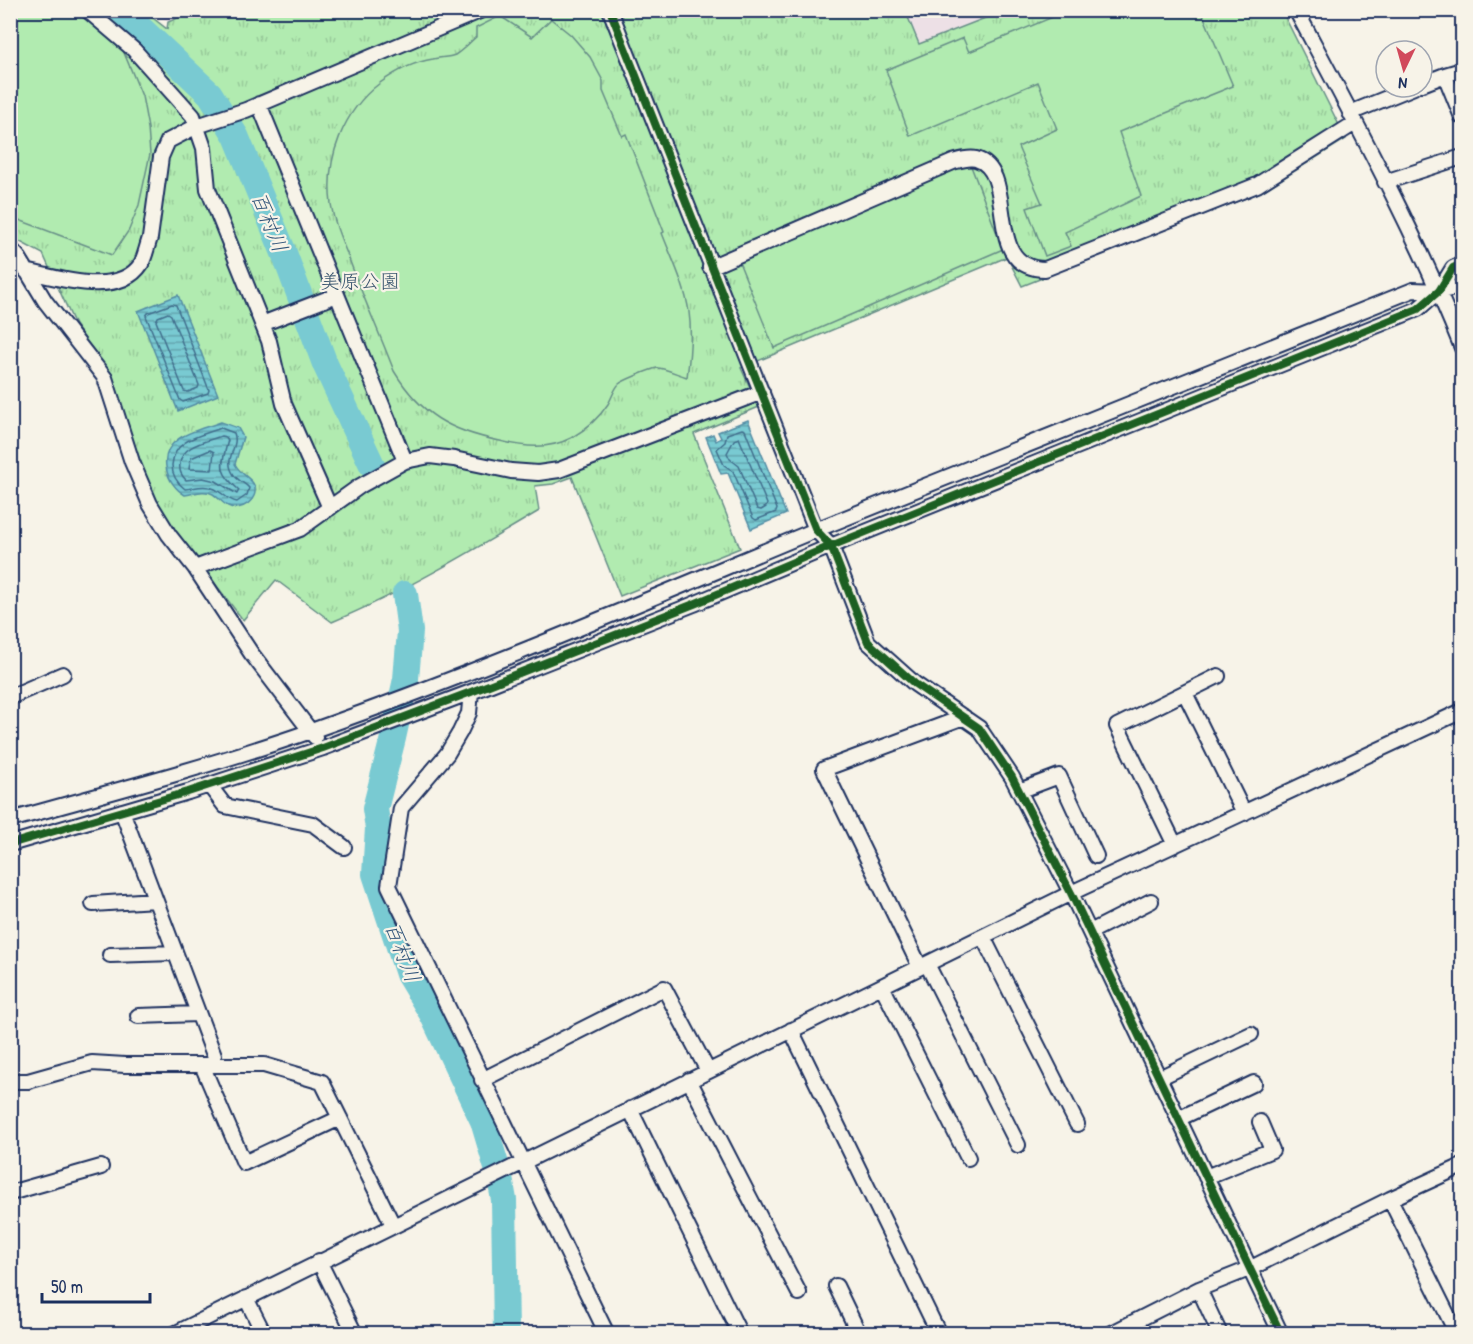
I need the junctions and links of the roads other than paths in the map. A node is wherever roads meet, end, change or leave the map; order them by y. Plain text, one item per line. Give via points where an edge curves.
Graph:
1 (87, 10) edge
2 (482, 10) edge
3 (610, 10) edge
4 (1296, 10) edge
5 (1462, 70) edge
6 (1445, 75) junction
7 (1434, 79) edge
8 (1390, 99) edge
9 (259, 104) junction
10 (1462, 117) edge
11 (1353, 118) junction
12 (197, 126) junction
13 (1462, 157) edge
14 (1385, 182) junction
15 (10, 248) edge
16 (1462, 264) edge
17 (710, 267) junction
18 (26, 271) junction
19 (1462, 287) edge
20 (1439, 291) junction
21 (331, 297) junction
22 (262, 324) junction
23 (1462, 348) edge
24 (762, 392) junction
25 (405, 461) junction
26 (330, 507) junction
27 (816, 530) junction
28 (831, 546) junction
29 (195, 568) junction
30 (63, 674) dead end
31 (1218, 676) dead end
32 (471, 692) junction
33 (1185, 693) junction
34 (10, 697) edge
35 (1462, 711) edge
36 (964, 717) junction
37 (311, 731) junction
38 (323, 748) junction
39 (209, 785) junction
40 (1019, 791) junction
41 (122, 811) junction
42 (1244, 813) junction
43 (10, 820) edge
44 (10, 844) edge
45 (1175, 845) junction
46 (344, 846) dead end
47 (1096, 856) dead end
48 (1071, 893) junction
49 (155, 900) junction
50 (1151, 901) dead end
51 (93, 904) dead end
52 (1090, 932) junction
53 (983, 937) junction
54 (175, 952) junction
55 (110, 955) dead end
56 (923, 965) junction
57 (882, 986) junction
58 (198, 1014) junction
59 (138, 1016) dead end
60 (790, 1030) junction
61 (1251, 1034) dead end
62 (214, 1055) dead end
63 (202, 1065) junction
64 (708, 1071) junction
65 (1159, 1078) junction
66 (482, 1080) junction
67 (689, 1080) junction
68 (10, 1081) edge
69 (1254, 1083) dead end
70 (630, 1109) junction
71 (340, 1118) junction
72 (1179, 1119) junction
73 (1260, 1122) dead end
74 (1077, 1124) dead end
75 (1018, 1145) dead end
76 (968, 1158) dead end
77 (517, 1165) junction
78 (1462, 1166) edge
79 (101, 1167) dead end
80 (1206, 1177) junction
81 (10, 1193) edge
82 (1390, 1199) junction
83 (393, 1225) junction
84 (319, 1261) junction
85 (1249, 1269) junction
86 (836, 1286) dead end
87 (1199, 1289) junction
88 (799, 1293) dead end
89 (246, 1298) junction
90 (174, 1334) edge
91 (264, 1334) edge
92 (355, 1334) edge
93 (607, 1334) edge
94 (740, 1334) edge
95 (859, 1334) edge
96 (939, 1334) edge
97 (1110, 1334) edge
98 (1220, 1334) edge
99 (1281, 1334) edge
100 (1457, 1334) edge

1 - 12 street via 134,50 193,116
2 - 9 street
3 - 17 street
4 - 11 street
5 - 6 street
6 - 7 street
6 - 10 street
8 - 11 street
9 - 12 street
9 - 21 street
11 - 14 street
11 - 17 street via 1257,185 1045,269 1024,265 1011,249 994,174 974,158 953,162
12 - 18 street via 168,141 161,157 150,238 141,264 131,274 118,282 101,283
12 - 22 street via 204,148 208,189
13 - 14 street
14 - 20 street
15 - 18 street
16 - 20 street via 1453,268
17 - 24 street
18 - 29 street via 105,378 150,504
19 - 20 street
20 - 23 street
20 - 27 street via 1413,290
20 - 28 street via 1418,309
21 - 22 street
21 - 25 street
22 - 26 street via 285,404
24 - 25 street via 559,470 511,471 430,456
24 - 27 street
25 - 26 street
26 - 29 street via 300,529
27 - 28 street
27 - 37 street via 419,692
28 - 32 street
28 - 36 street via 868,642 915,684
29 - 37 street via 251,653
30 - 34 street
31 - 33 street
32 - 38 street
32 - 66 street via 469,713 447,754 401,808 389,886
33 - 42 street
33 - 45 street via 1117,726
35 - 42 street
36 - 40 street via 979,728
36 - 56 street via 824,769
37 - 38 street
37 - 43 street via 183,772
38 - 39 street
39 - 41 street
39 - 46 street via 225,806 313,824
40 - 47 street via 1059,776
40 - 48 street
41 - 44 street
41 - 49 street
42 - 45 street
45 - 48 street
48 - 52 street
48 - 53 street
49 - 51 street
49 - 54 street
50 - 52 street
52 - 65 street
53 - 56 street
53 - 74 street
54 - 55 street
54 - 58 street
56 - 57 street
56 - 75 street
57 - 60 street
57 - 76 street
58 - 59 street
58 - 62 street
60 - 64 street
60 - 96 street
61 - 65 street
63 - 68 street via 92,1064 28,1081
63 - 71 street via 264,1065 322,1082
63 - 71 street via 244,1162
64 - 66 street via 664,988
64 - 67 street
65 - 72 street
66 - 77 street
67 - 70 street
67 - 88 street
69 - 72 street
70 - 77 street
70 - 94 street
71 - 83 street
72 - 80 street
73 - 80 street via 1272,1150
77 - 83 street
77 - 93 street
78 - 82 street
79 - 81 street
80 - 85 street
82 - 85 street
82 - 100 street
83 - 84 street
84 - 89 street
84 - 92 street
85 - 87 street
85 - 99 street
86 - 95 street
87 - 97 street
87 - 98 street
89 - 90 street
89 - 91 street

